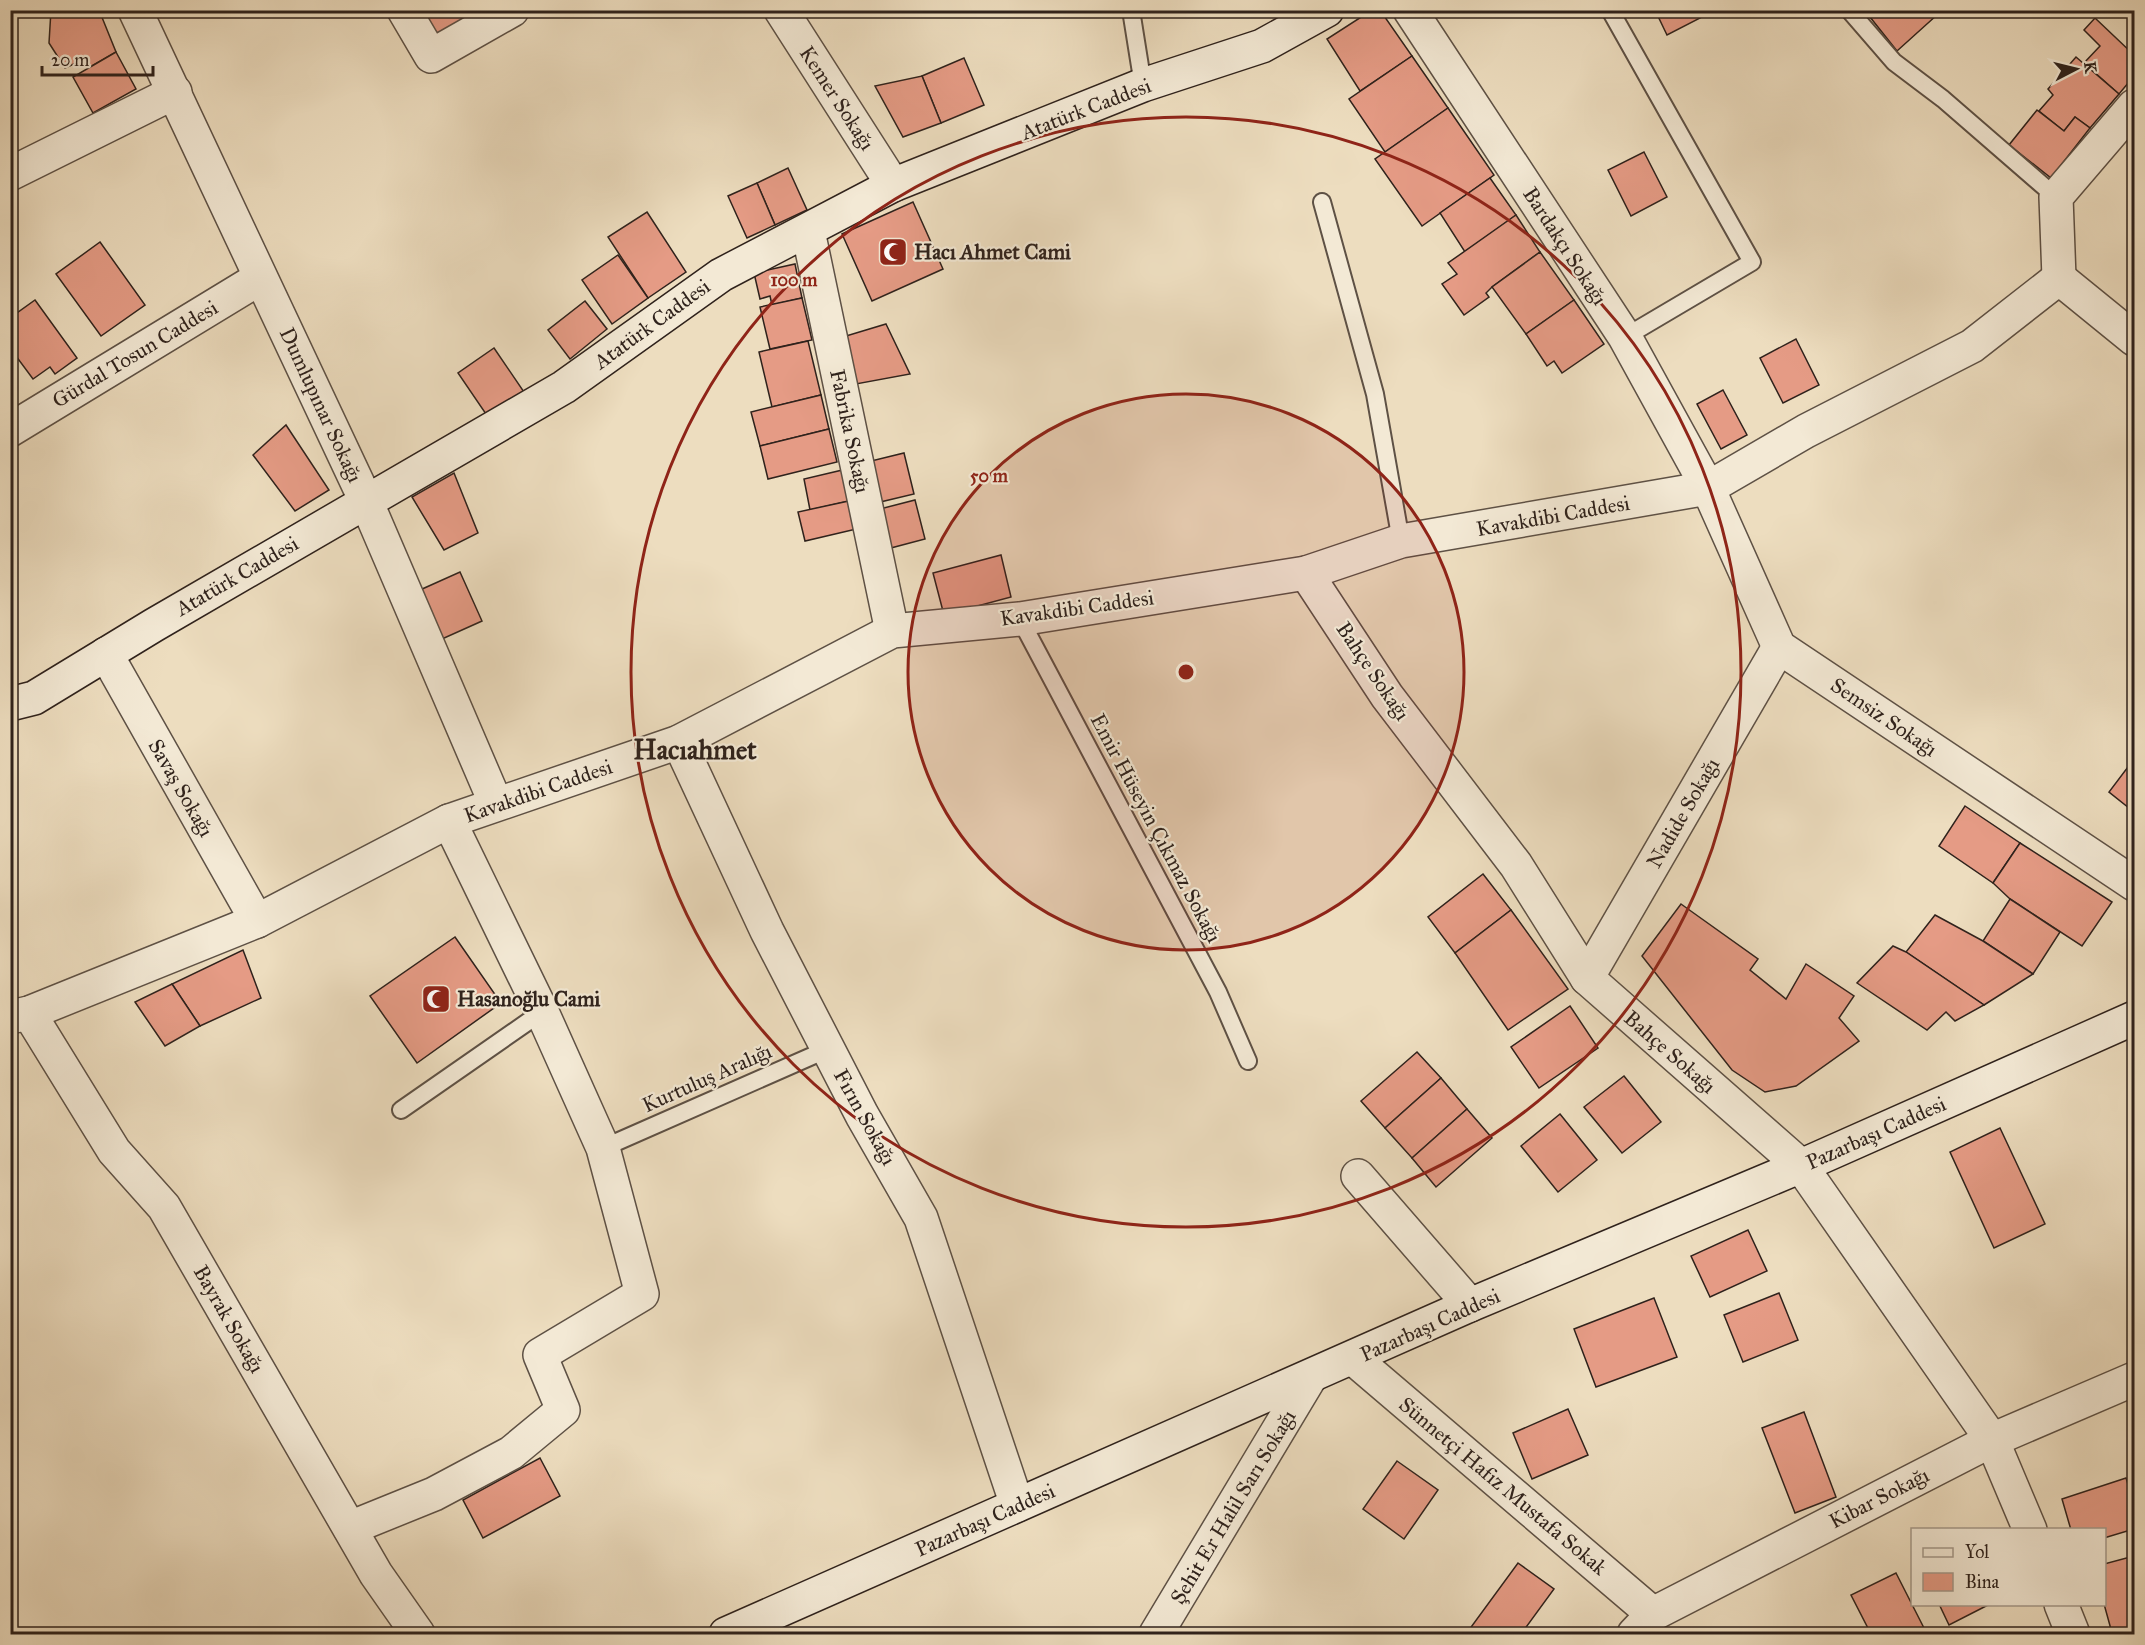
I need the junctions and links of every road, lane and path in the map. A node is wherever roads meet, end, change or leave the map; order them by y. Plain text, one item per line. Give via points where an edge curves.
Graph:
1 (135, 10) edge
2 (404, 10) edge
3 (512, 10) edge
4 (781, 10) edge
5 (1131, 10) edge
6 (1327, 10) edge
7 (1410, 10) edge
8 (1610, 10) edge
9 (1850, 10) edge
10 (1143, 85) junction
11 (175, 92) junction
12 (2134, 106) edge
13 (10, 174) edge
14 (893, 185) junction
15 (2056, 197) junction
16 (1322, 202) dead end
17 (808, 231) junction
18 (260, 278) junction
19 (2059, 278) junction
20 (1625, 337) junction
21 (2134, 339) edge
22 (10, 430) edge
23 (1708, 488) junction
24 (366, 501) junction
25 (1401, 541) junction
26 (1306, 573) junction
27 (1020, 619) junction
28 (892, 631) junction
29 (1779, 647) junction
30 (106, 654) junction
31 (10, 704) edge
32 (679, 742) junction
33 (496, 804) junction
34 (449, 821) junction
35 (2134, 884) edge
36 (257, 921) junction
37 (1587, 978) junction
38 (542, 1012) junction
39 (20, 1015) edge
40 (2134, 1018) edge
41 (828, 1049) junction
42 (1248, 1061) dead end
43 (401, 1110) dead end
44 (603, 1148) junction
45 (1801, 1166) junction
46 (1358, 1176) dead end
47 (1470, 1305) junction
48 (1354, 1359) junction
49 (1309, 1378) junction
50 (2134, 1379) edge
51 (1992, 1440) junction
52 (1017, 1505) junction
53 (350, 1528) junction
54 (2029, 1528) edge
55 (2061, 1606) edge
56 (1643, 1624) edge
57 (418, 1635) edge
58 (726, 1635) edge
59 (1156, 1635) edge
60 (2073, 1635) edge

1 - 11 street, Dumlupınar Sokağı
2 - 3 street via 431,56
4 - 14 street, Kemer Sokağı
5 - 10 lane
6 - 10 street, Atatürk Caddesi via 1262,46
7 - 20 street, Bardakçı Sokağı
8 - 20 lane via 1752,262
9 - 15 lane via 1894,62
10 - 14 street, Atatürk Caddesi
11 - 13 street
11 - 18 street, Dumlupınar Sokağı
12 - 15 street
14 - 17 street, Atatürk Caddesi
15 - 19 street
16 - 25 lane via 1375,394
17 - 24 street, Atatürk Caddesi via 721,275 564,387
17 - 28 street, Fabrika Sokağı
18 - 22 street, Gürdal Tosun Caddesi
18 - 24 street, Dumlupınar Sokağı
19 - 21 street
19 - 23 street, Kavakdibi Caddesi via 1972,346 1806,431
20 - 23 street, Bardakçı Sokağı
23 - 25 street, Kavakdibi Caddesi
23 - 29 street
24 - 30 street, Atatürk Caddesi
24 - 33 street, Dumlupınar Sokağı
25 - 26 street, Kavakdibi Caddesi
26 - 27 street, Kavakdibi Caddesi
26 - 37 street, Bahçe Sokağı via 1387,696 1516,865
27 - 28 street, Kavakdibi Caddesi
27 - 42 lane, Emir Hüseyin Çıkmaz Sokağı via 1218,992
28 - 32 street, Kavakdibi Caddesi
29 - 35 street, Semsiz Sokağı
29 - 37 street, Nadide Sokağı
30 - 31 street, Atatürk Caddesi via 34,698
30 - 36 street, Savaş Sokağı
32 - 33 street, Kavakdibi Caddesi
32 - 41 street, Fırın Sokağı via 767,931
33 - 34 street, Kavakdibi Caddesi
34 - 36 street, Kavakdibi Caddesi
34 - 38 street
36 - 39 street, Kavakdibi Caddesi
37 - 45 street, Bahçe Sokağı
38 - 43 lane
38 - 44 street
39 - 53 street, Bayrak Sokağı via 114,1151 164,1207
40 - 45 street, Pazarbaşı Caddesi
41 - 44 lane, Kurtuluş Aralığı
41 - 52 street, Fırın Sokağı via 921,1218
44 - 53 street via 642,1294 540,1354 563,1410 511,1453 434,1494
45 - 47 street, Pazarbaşı Caddesi
45 - 51 street, Bahçe Sokağı
46 - 47 street
47 - 48 street, Pazarbaşı Caddesi
48 - 49 street, Pazarbaşı Caddesi
48 - 56 street, Sünnetçi Hafız Mustafa Sokak
49 - 52 street, Pazarbaşı Caddesi
49 - 59 street, Şehit Er Halil Sarı Sokağı
50 - 51 street, Kibar Sokağı
51 - 54 street, Bahçe Sokağı
51 - 56 street, Kibar Sokağı
52 - 58 street, Pazarbaşı Caddesi
53 - 57 street, Bayrak Sokağı
55 - 60 street

